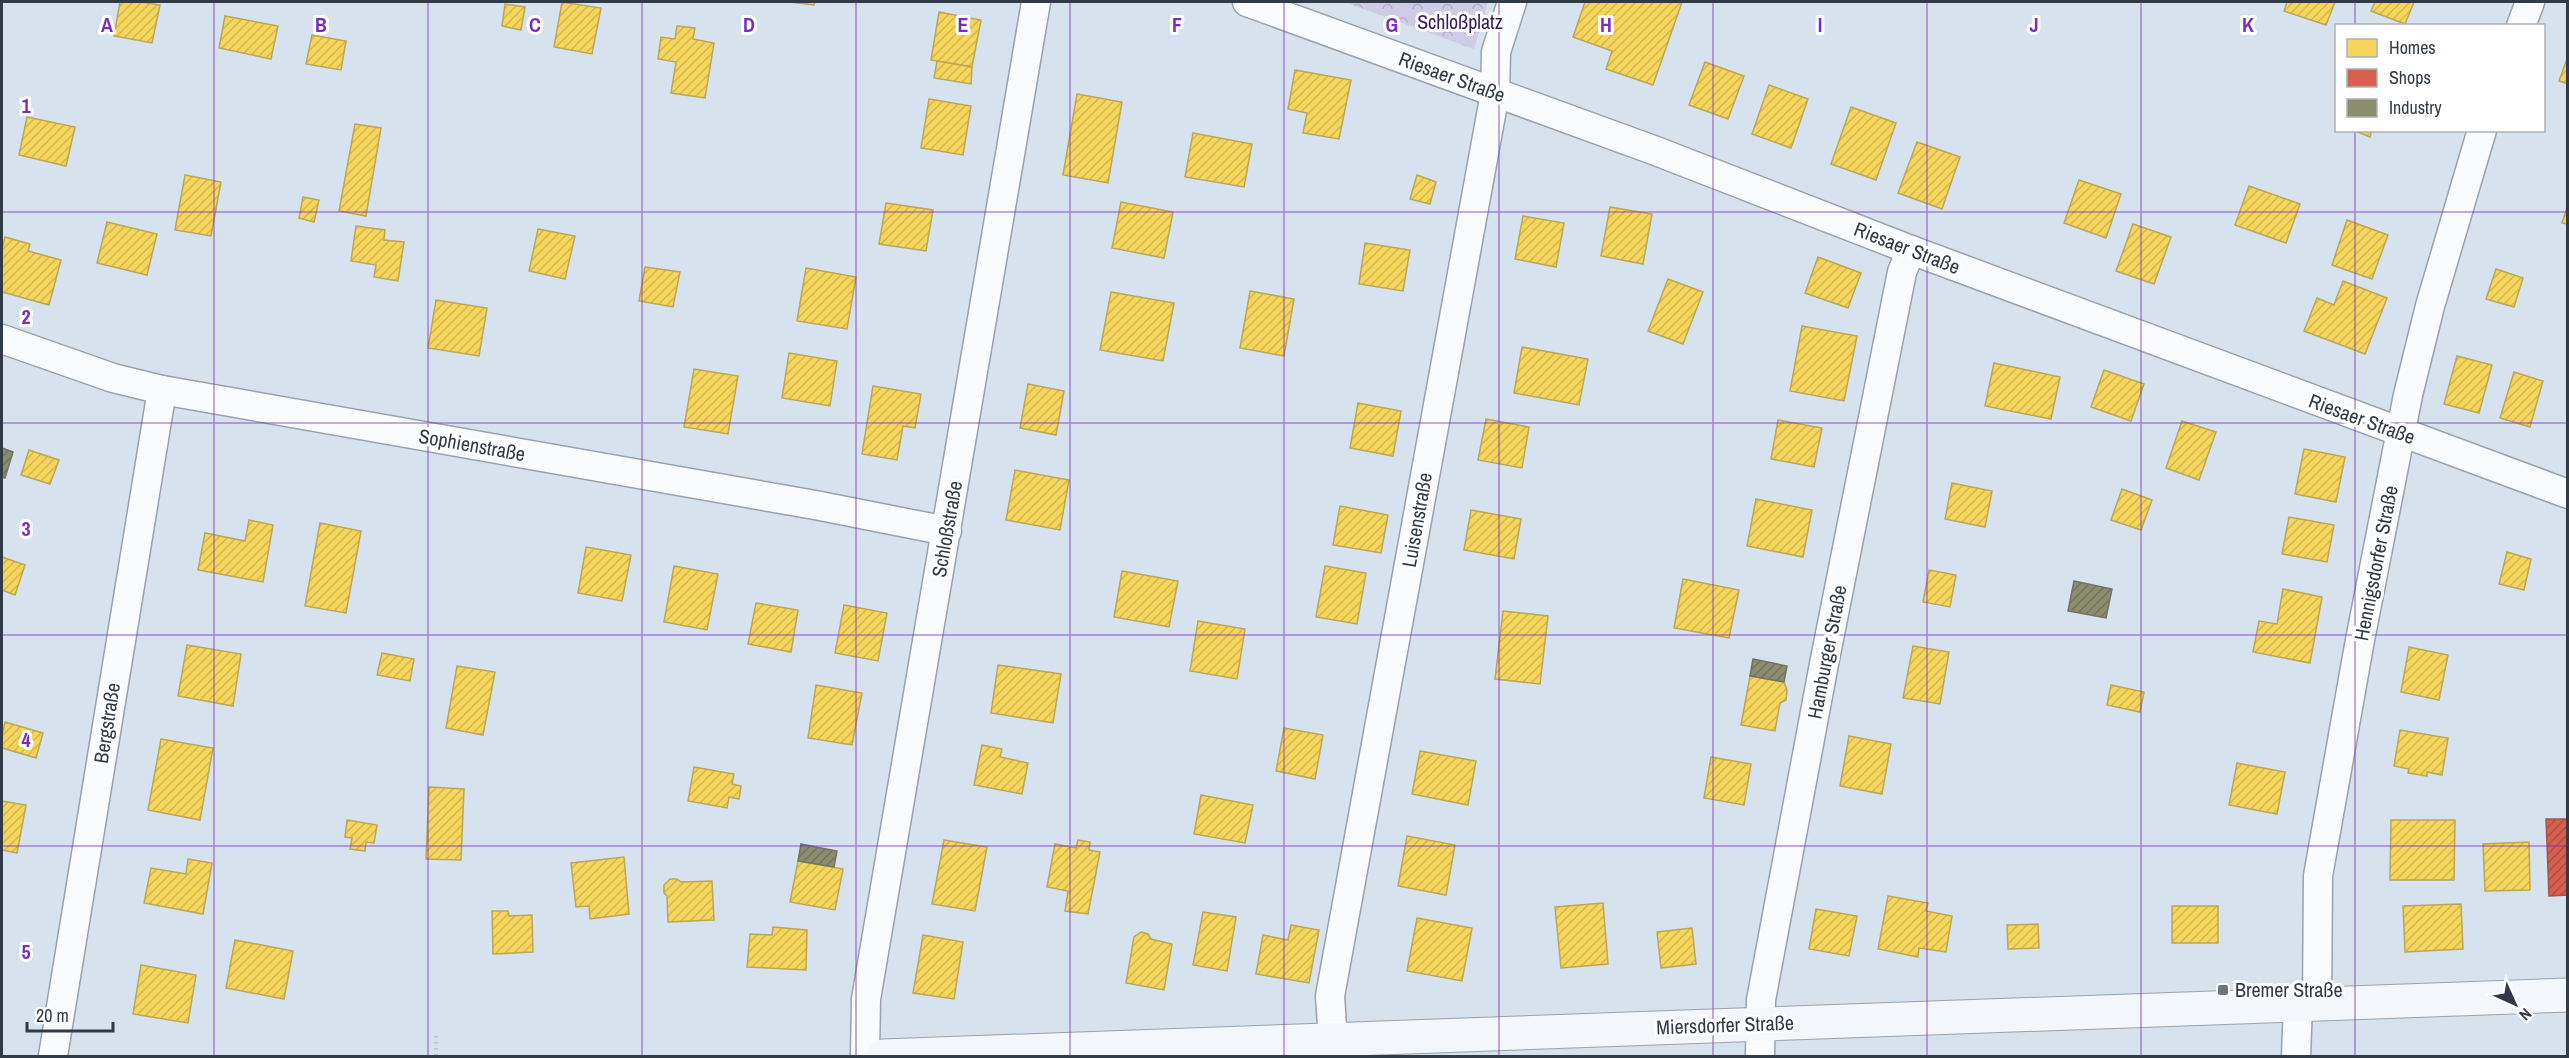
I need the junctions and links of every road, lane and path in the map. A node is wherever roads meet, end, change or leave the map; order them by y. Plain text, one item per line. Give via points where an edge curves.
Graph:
1 (1036, 2) edge
2 (1247, 2) edge
3 (1512, 2) edge
4 (2530, 2) edge
5 (2522, 24) edge
6 (1495, 93) junction
7 (2481, 132) edge
8 (1911, 250) junction
9 (2, 339) edge
10 (162, 390) junction
11 (2401, 433) junction
12 (2568, 494) edge
13 (947, 531) junction
14 (2568, 995) edge
15 (2308, 1005) junction
16 (436, 1036) dead end
17 (1333, 1041) junction
18 (1760, 1041) edge
19 (53, 1056) edge
20 (436, 1056) edge
21 (865, 1056) edge
22 (883, 1056) edge
23 (2296, 1056) edge

1 - 13 street, Schloßstraße
2 - 6 street, Riesaer Straße
3 - 6 street, Luisenstraße via 1496,52
4 - 5 street
6 - 8 street, Riesaer Straße via 1689,163
6 - 17 street, Luisenstraße via 1330,996
7 - 11 street, Hennigsdorfer Straße via 2430,306
8 - 11 street, Riesaer Straße
8 - 18 street, Hamburger Straße via 1902,273 1824,664 1761,1000
9 - 10 street, Sophienstraße via 113,378
10 - 13 street, Sophienstraße
10 - 19 street, Bergstraße
11 - 12 street, Riesaer Straße
11 - 15 street, Hennigsdorfer Straße via 2318,876
13 - 21 street, Schloßstraße via 867,999
14 - 15 street, Miersdorfer Straße
15 - 18 street, Miersdorfer Straße
15 - 23 street
16 - 20 path
17 - 18 street, Miersdorfer Straße
17 - 22 street, Miersdorfer Straße

